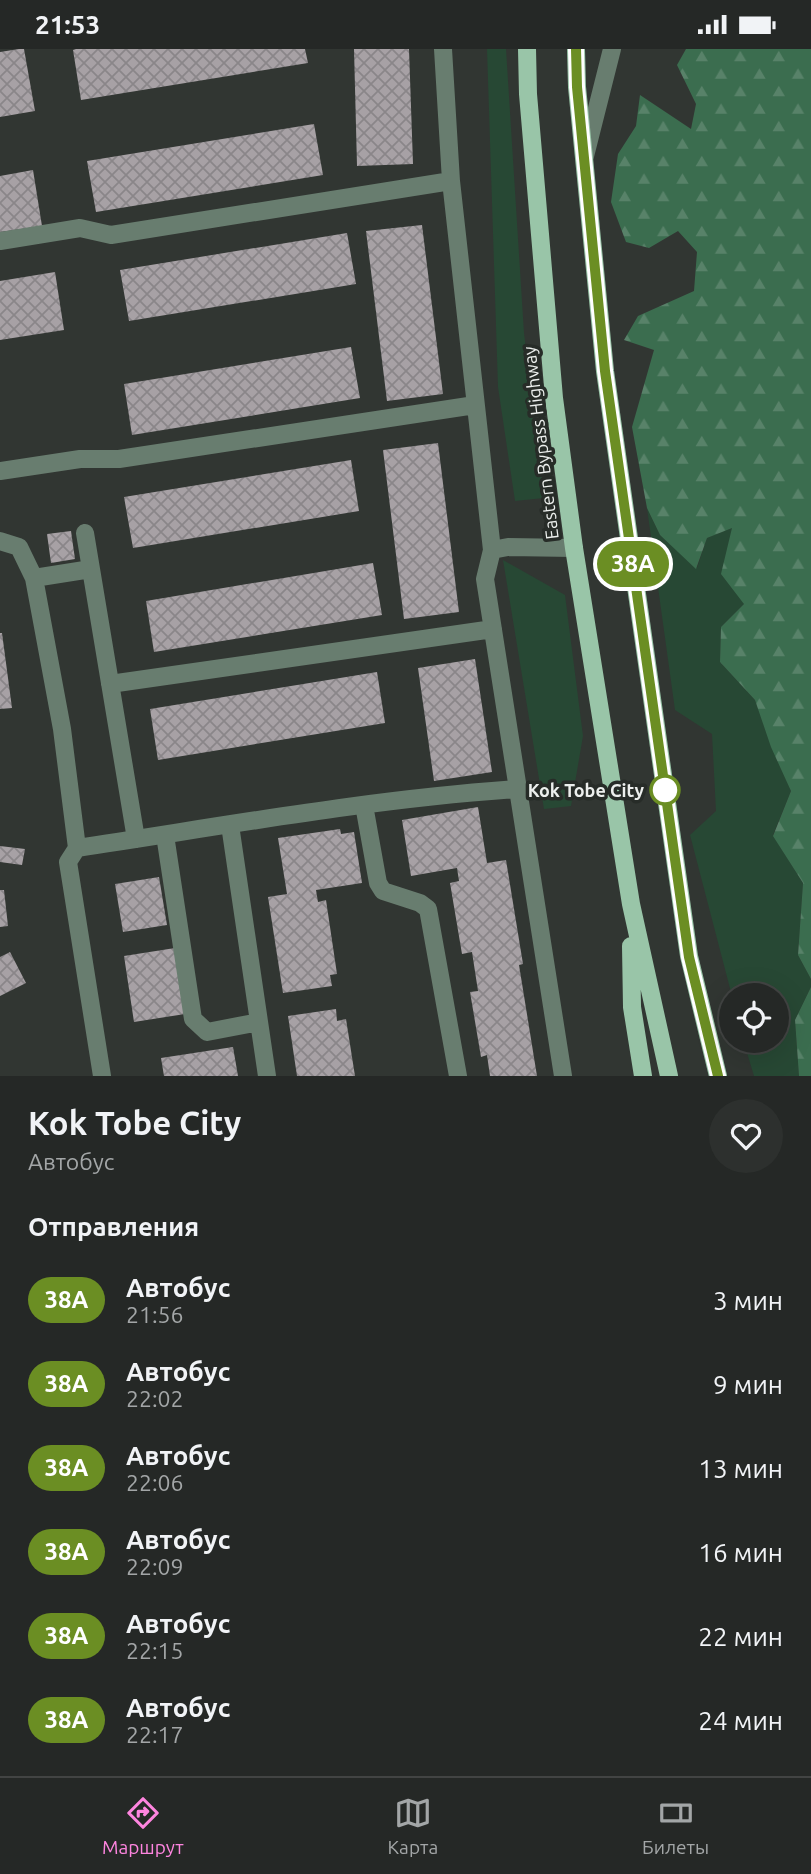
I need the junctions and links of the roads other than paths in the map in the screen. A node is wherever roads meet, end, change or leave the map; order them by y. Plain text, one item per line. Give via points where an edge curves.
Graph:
1 (443, 49) edge
2 (527, 49) edge
3 (576, 49) edge
4 (612, 49) edge
5 (584, 159) junction
6 (451, 181) junction
7 (0, 241) edge
8 (475, 405) junction
9 (0, 471) edge
10 (85, 533) dead end
11 (0, 541) edge
12 (574, 548) junction
13 (492, 550) junction
14 (91, 569) junction
15 (34, 578) junction
16 (493, 629) junction
17 (110, 684) junction
18 (518, 789) junction
19 (364, 805) junction
20 (230, 825) junction
21 (165, 835) junction
22 (136, 839) junction
23 (77, 848) junction
24 (631, 904) junction
25 (259, 1023) junction
26 (102, 1076) edge
27 (267, 1076) edge
28 (458, 1076) edge
29 (563, 1076) edge
30 (643, 1076) edge
31 (669, 1076) edge
32 (718, 1076) edge

1 - 6 lane
2 - 12 main road, Eastern Bypass Highway via 554,398
3 - 5 main road
4 - 5 lane
5 - 32 main road via 605,371 689,957
6 - 7 lane via 111,235 80,228
6 - 8 lane
8 - 9 lane via 119,459 80,459
8 - 13 lane
10 - 14 lane
11 - 15 lane via 19,547
12 - 13 lane
12 - 24 main road, Eastern Bypass Highway
13 - 16 lane via 485,579
14 - 15 lane
14 - 17 lane
15 - 23 lane via 62,729
16 - 17 lane
16 - 18 lane
17 - 22 lane
18 - 19 lane
18 - 29 lane
19 - 20 lane
19 - 28 lane via 378,883 383,891 428,909
20 - 21 lane
20 - 25 lane
21 - 22 lane
21 - 25 lane via 194,1019 207,1032
22 - 23 lane
23 - 26 lane via 68,862
24 - 30 main road via 632,1007
24 - 31 main road, Eastern Bypass Highway
25 - 27 lane

